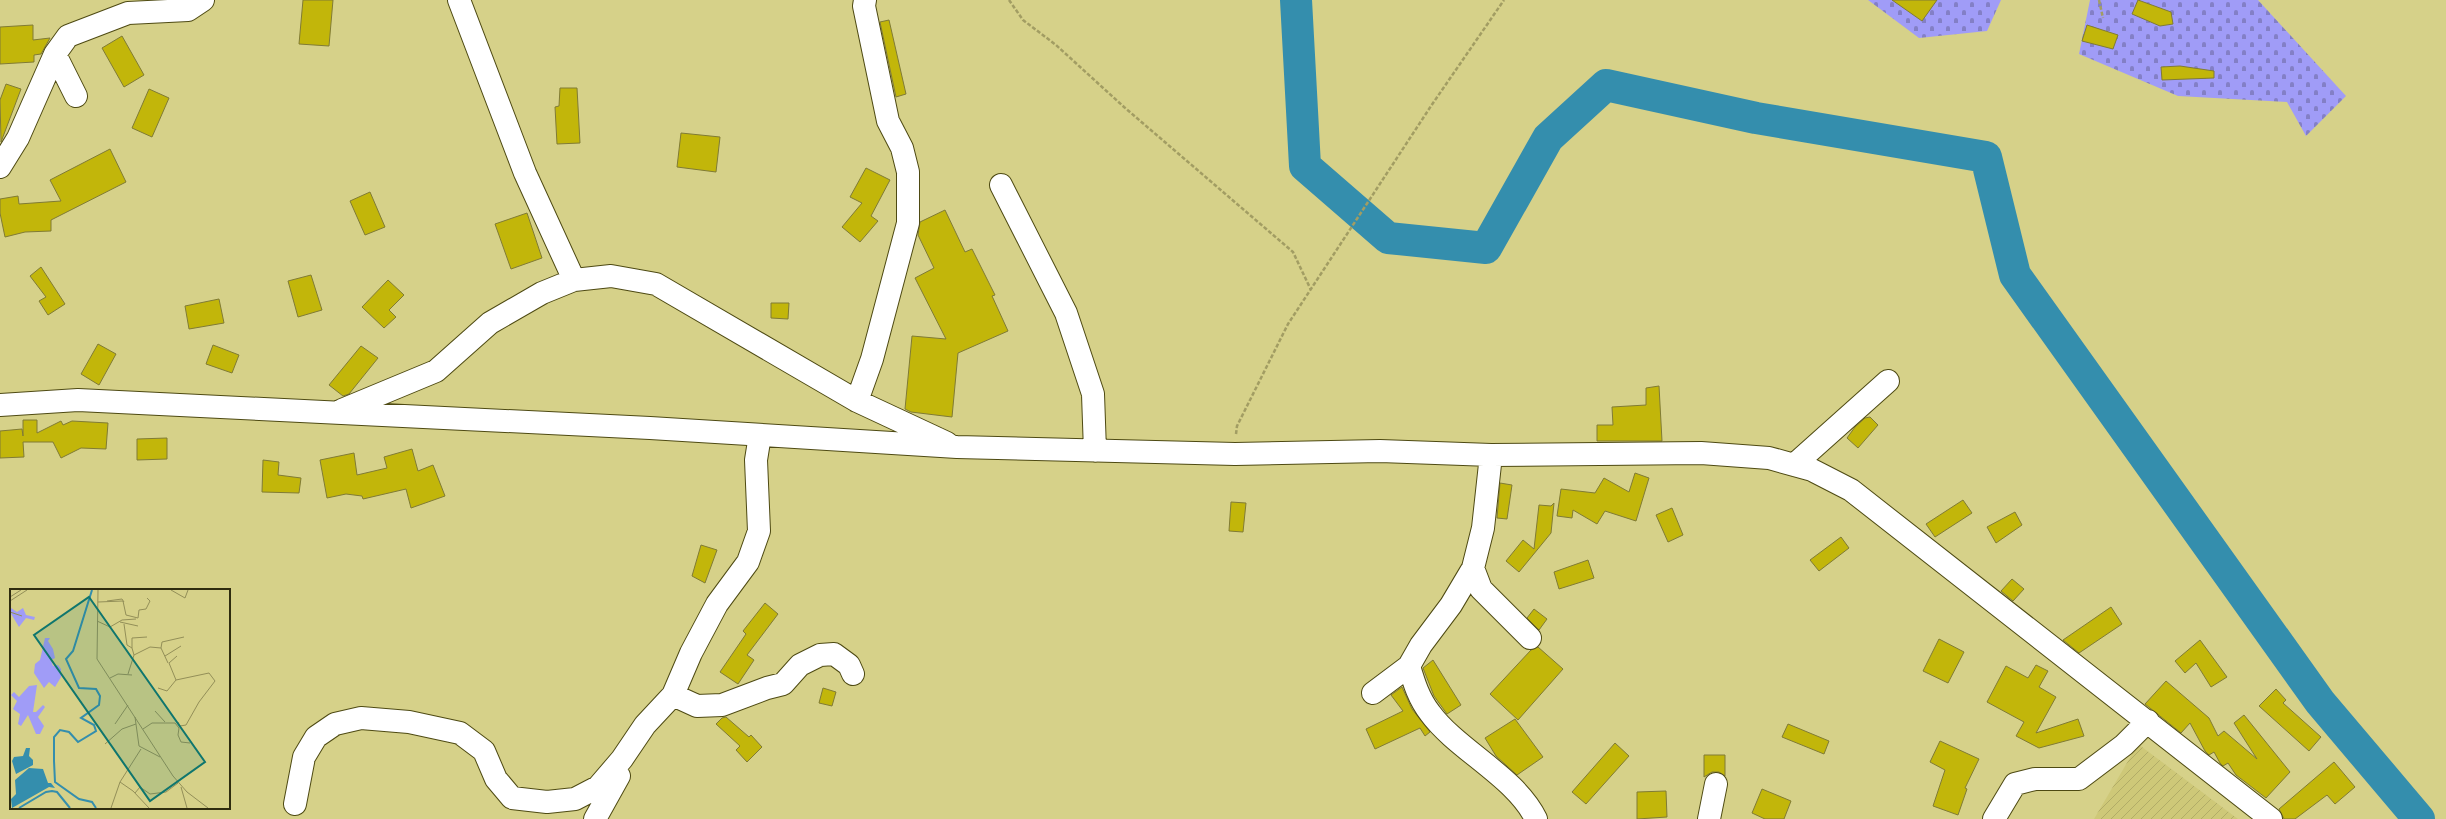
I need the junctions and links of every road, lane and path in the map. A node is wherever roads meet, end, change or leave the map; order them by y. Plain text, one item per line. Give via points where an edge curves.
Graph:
1 (203, 0) edge
2 (459, 0) edge
3 (865, 0) edge
4 (1009, 0) edge
5 (1504, 0) edge
6 (2099, 0) edge
7 (2103, 18) dead end
8 (55, 54) junction
9 (76, 96) dead end
10 (0, 167) edge
11 (1001, 185) dead end
12 (574, 280) junction
13 (1311, 290) junction
14 (1888, 381) dead end
15 (857, 401) junction
16 (0, 405) edge
17 (334, 413) junction
18 (760, 435) junction
19 (957, 448) junction
20 (1095, 451) junction
21 (1235, 454) junction
22 (1491, 455) junction
23 (1794, 465) junction
24 (1473, 568) junction
25 (1530, 638) dead end
26 (1409, 666) junction
27 (852, 674) dead end
28 (1373, 693) dead end
29 (673, 695) junction
30 (2148, 721) junction
31 (645, 725) junction
32 (1716, 784) dead end
33 (295, 804) dead end
34 (595, 819) edge
35 (1536, 819) edge
36 (1709, 819) edge
37 (1994, 819) edge
38 (2271, 819) edge

1 - 8 street via 188,10 128,13 74,32 63,41
2 - 12 street via 525,173
3 - 15 street via 864,6 888,121 902,148 908,172 908,223 872,360
4 - 13 path via 1023,20 1056,45 1124,108 1293,252
5 - 13 path via 1431,106
6 - 7 path
8 - 9 street
8 - 10 street via 18,138
11 - 20 street via 1066,312 1093,394
12 - 15 street via 611,276 656,284
12 - 17 street via 542,293 490,323 436,371
13 - 21 path via 1288,324 1237,426
14 - 23 street
15 - 19 street
16 - 17 street via 78,400
17 - 18 street
18 - 19 street
18 - 29 street via 756,460 759,531 748,562 717,604
19 - 20 street
20 - 21 street
21 - 22 street via 1380,451
22 - 23 street via 1701,453 1769,458
22 - 24 street via 1482,528
23 - 30 street via 1812,470 1851,490
24 - 25 street via 1481,589
24 - 26 street via 1451,606 1421,645
26 - 28 street
26 - 35 street via 1417,693 1431,714 1504,780
27 - 29 street via 849,665 834,654 820,655 800,665 783,684 722,705 698,706
29 - 31 street
30 - 37 street via 2124,745 2078,779 2035,779 2015,784
30 - 38 street
31 - 33 street via 622,759 598,787 575,799 547,802 512,798 496,779 484,751 460,733 409,722 361,718 335,724 316,737 304,757
31 - 34 street via 635,750
32 - 36 street

